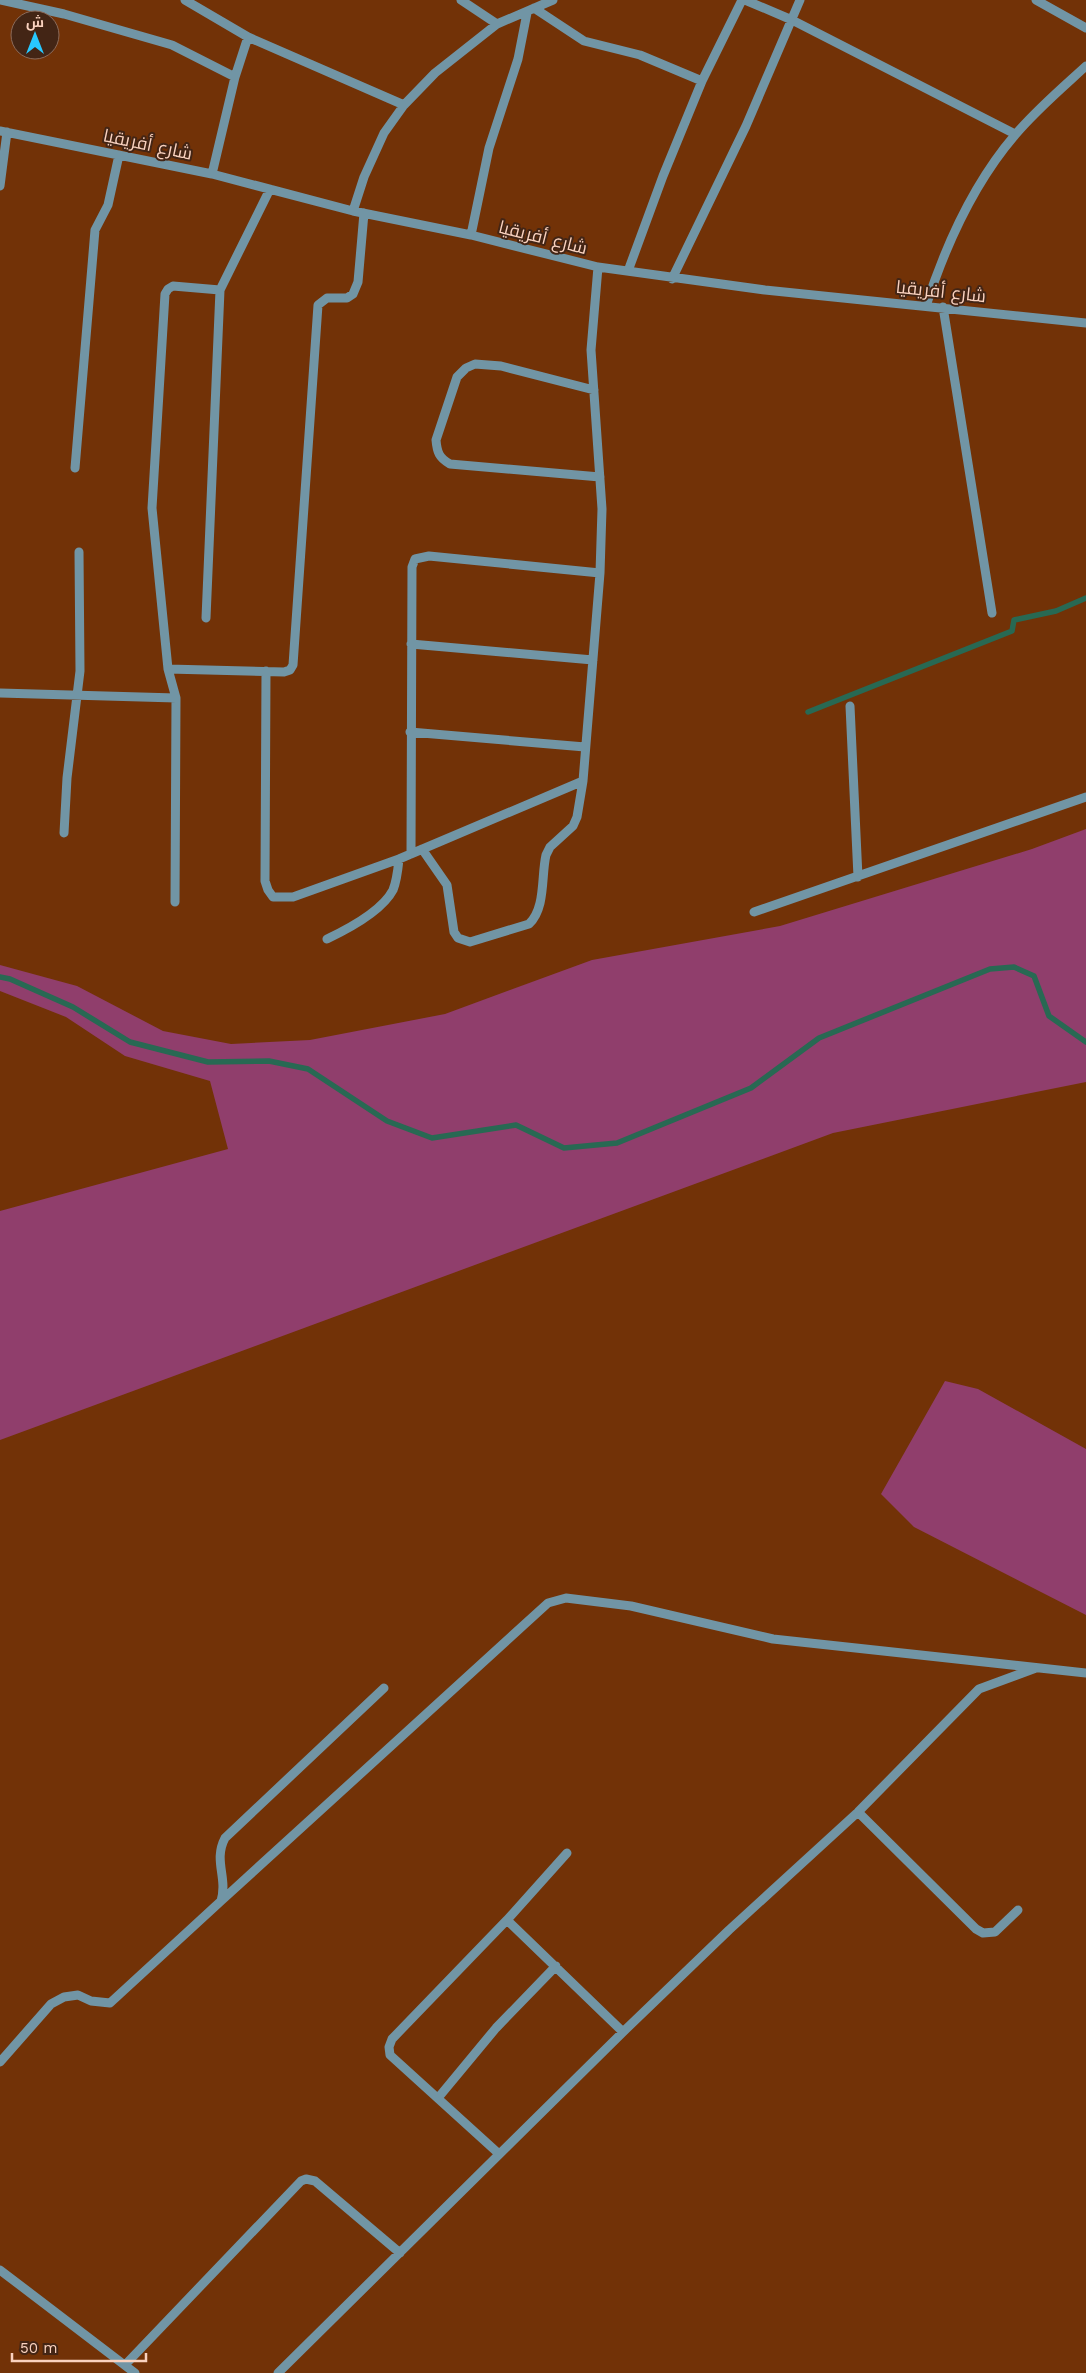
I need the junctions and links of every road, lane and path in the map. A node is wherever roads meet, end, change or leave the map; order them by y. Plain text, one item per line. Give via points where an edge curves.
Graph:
1 (2, 0) edge
2 (184, 0) edge
3 (461, 0) edge
4 (553, 0) edge
5 (743, 0) edge
6 (800, 0) edge
7 (1036, 0) edge
8 (530, 11) junction
9 (792, 20) junction
10 (497, 24) junction
11 (1086, 28) edge
12 (248, 37) junction
13 (1086, 66) edge
14 (235, 77) junction
15 (702, 81) junction
16 (404, 105) junction
17 (3, 131) edge
18 (1016, 134) junction
19 (119, 155) junction
20 (212, 174) junction
21 (0, 186) edge
22 (270, 190) junction
23 (353, 211) junction
24 (364, 213) junction
25 (471, 235) junction
26 (598, 267) junction
27 (628, 271) junction
28 (672, 279) junction
29 (220, 290) junction
30 (926, 306) junction
31 (943, 307) junction
32 (1086, 323) edge
33 (594, 390) junction
34 (75, 468) dead end
35 (600, 477) junction
36 (79, 552) dead end
37 (600, 573) junction
38 (992, 613) dead end
39 (206, 618) dead end
40 (411, 644) junction
41 (593, 660) junction
42 (168, 670) junction
43 (266, 671) junction
44 (0, 693) edge
45 (78, 695) junction
46 (176, 698) junction
47 (850, 706) dead end
48 (410, 732) junction
49 (585, 747) junction
50 (582, 781) junction
51 (1086, 797) edge
52 (64, 834) dead end
53 (424, 852) junction
54 (411, 854) junction
55 (399, 859) junction
56 (858, 877) junction
57 (176, 902) dead end
58 (754, 912) dead end
59 (327, 939) dead end
60 (1036, 1668) junction
61 (1086, 1673) edge
62 (384, 1688) dead end
63 (858, 1812) junction
64 (567, 1853) dead end
65 (221, 1901) junction
66 (1018, 1910) dead end
67 (507, 1920) junction
68 (556, 1966) junction
69 (623, 2032) junction
70 (0, 2062) edge
71 (438, 2098) junction
72 (498, 2153) junction
73 (400, 2253) junction
74 (0, 2270) edge
75 (125, 2366) junction
76 (135, 2373) edge
77 (278, 2373) edge

1 - 14 street via 172,45
2 - 12 street
3 - 10 street
4 - 8 street
5 - 9 street
5 - 15 street
6 - 9 street
7 - 11 street
8 - 10 street
8 - 15 street via 584,41 640,55
8 - 25 street via 489,148
9 - 18 street
9 - 28 street via 746,126
10 - 16 street via 435,73
12 - 14 street
12 - 16 street
13 - 18 street
14 - 20 street
15 - 27 street via 662,176
16 - 23 street via 377,147
17 - 19 street, شارع أفريقيا
17 - 21 street
18 - 30 street via 990,168 960,219
19 - 20 street, شارع أفريقيا
19 - 34 street via 108,205 95,230
20 - 22 street, شارع أفريقيا
22 - 23 street, شارع أفريقيا
22 - 29 street
23 - 24 street, شارع أفريقيا
24 - 25 street, شارع أفريقيا
24 - 43 street via 357,288 347,298 327,298 318,305 295,657 290,670
25 - 26 street, شارع أفريقيا
26 - 27 street, شارع أفريقيا
26 - 33 street via 591,350
27 - 28 street, شارع أفريقيا
28 - 30 street, شارع أفريقيا
29 - 39 street
29 - 42 street via 173,286 166,294 152,508
30 - 31 street, شارع أفريقيا
31 - 32 street, شارع أفريقيا
31 - 38 street
33 - 35 street
33 - 35 street via 501,366 476,364 457,377 436,440 440,459 450,464
35 - 37 street
36 - 45 street via 81,636
37 - 40 street via 429,556 415,559 412,567
37 - 41 street
40 - 41 street
40 - 48 street
41 - 49 street
42 - 43 street
42 - 46 street
43 - 55 street via 265,881 268,890 274,897 293,897
44 - 45 street
45 - 46 street
45 - 52 street via 67,778
46 - 57 street
47 - 56 street
48 - 49 street
48 - 54 street
49 - 50 street
50 - 53 street
50 - 53 street via 574,826 546,854 539,909 529,924 470,942 462,940 454,932 450,895
51 - 56 street
53 - 54 street
54 - 55 street
55 - 59 street via 397,877 387,898 357,923
56 - 58 street
60 - 61 street
60 - 63 street via 979,1689
60 - 65 street via 773,1639 631,1606 566,1598 548,1603
62 - 65 street via 225,1838 219,1850 224,1890
63 - 66 street via 976,1929 983,1933 995,1932
63 - 69 street
64 - 67 street
65 - 70 street via 110,2002 91,2001 78,1995 51,2004
67 - 68 street
67 - 71 street via 390,2043 390,2055
68 - 69 street
68 - 71 street via 496,2028
69 - 72 street
71 - 72 street
72 - 73 street
73 - 75 street via 315,2181 301,2181
73 - 77 street
74 - 75 street
75 - 76 street

